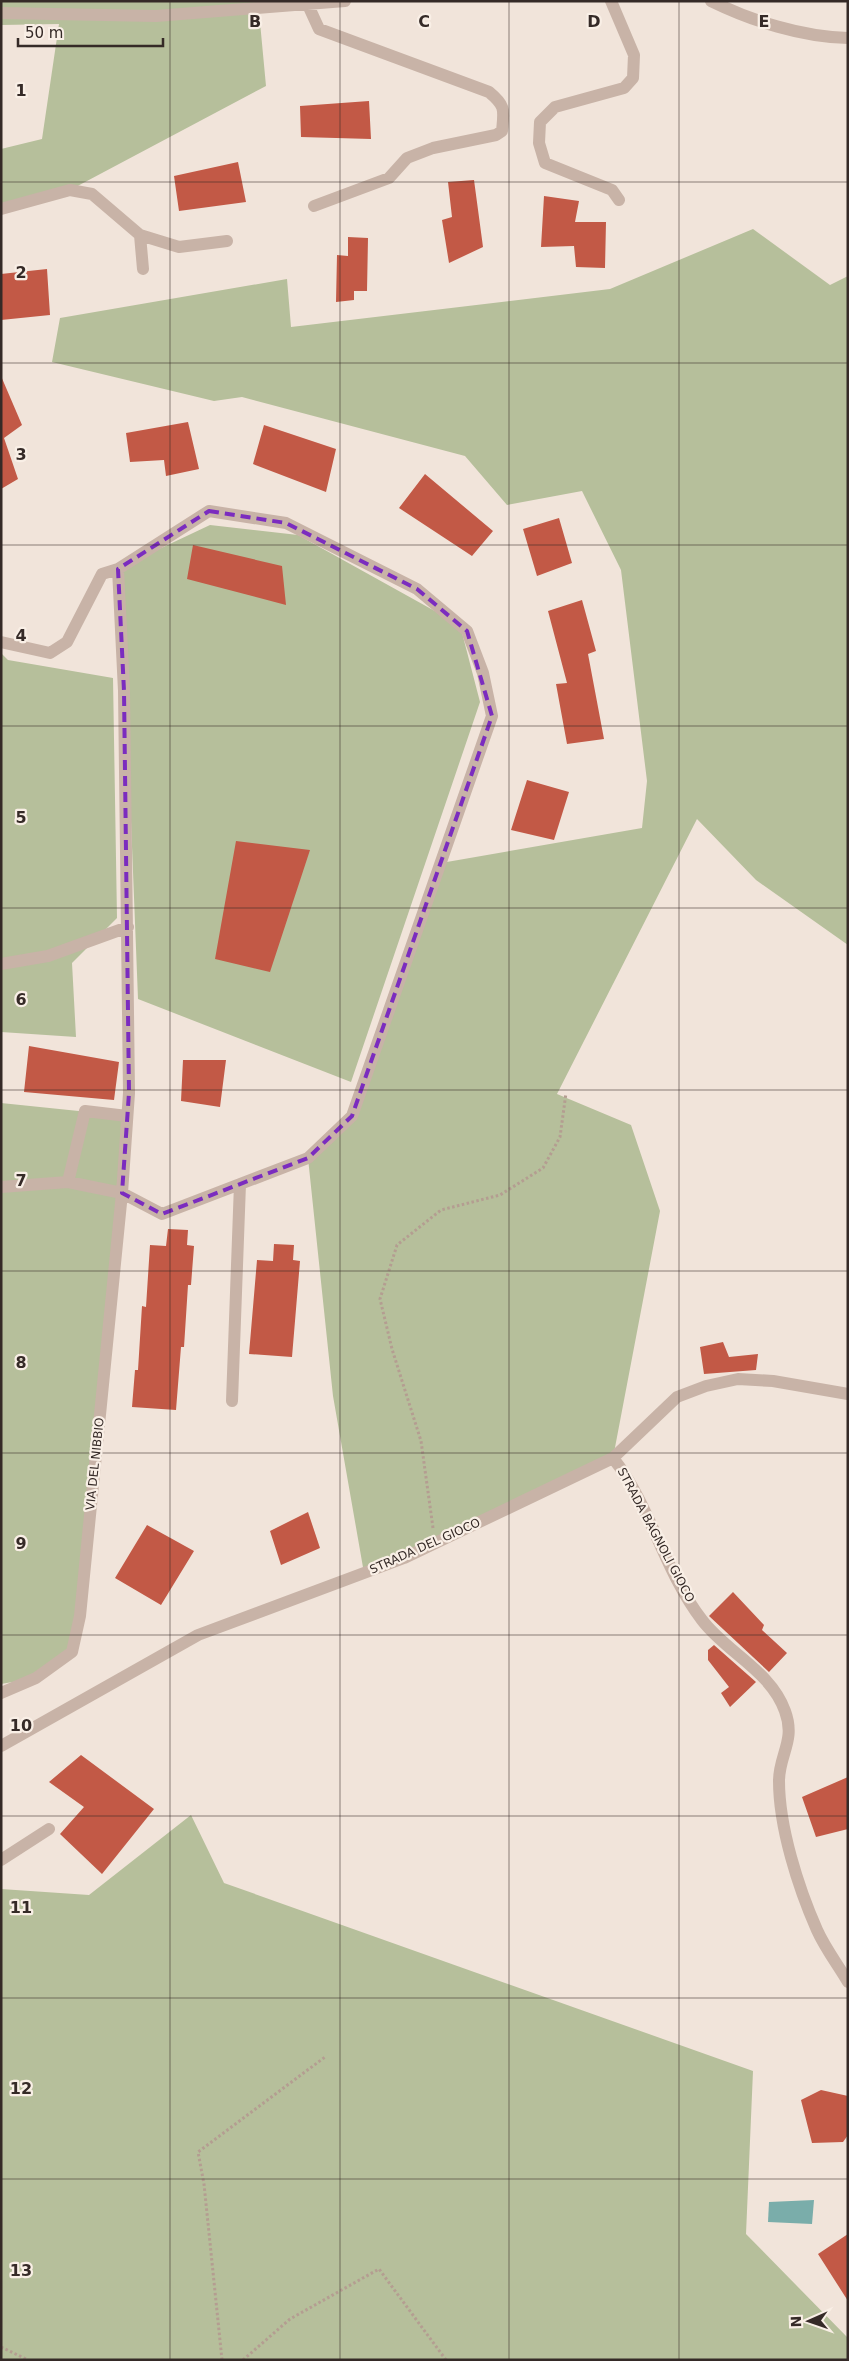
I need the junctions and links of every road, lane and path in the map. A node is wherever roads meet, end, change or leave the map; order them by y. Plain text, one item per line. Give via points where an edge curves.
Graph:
1 (345, 1) edge
2 (612, 1) edge
3 (711, 1) edge
4 (744, 1) edge
5 (308, 5) junction
6 (1, 13) edge
7 (743, 15) junction
8 (848, 38) edge
9 (619, 200) dead end
10 (314, 206) dead end
11 (1, 209) edge
12 (140, 236) junction
13 (227, 241) dead end
14 (143, 269) dead end
15 (118, 569) junction
16 (1, 642) edge
17 (128, 927) junction
18 (1, 964) edge
19 (566, 1093) dead end
20 (127, 1116) junction
21 (68, 1182) junction
22 (240, 1184) junction
23 (1, 1187) edge
24 (122, 1193) junction
25 (848, 1394) edge
26 (232, 1401) dead end
27 (613, 1458) junction
28 (435, 1544) junction
29 (1, 1693) edge
30 (1, 1746) edge
31 (48, 1830) dead end
32 (1, 1860) edge
33 (848, 1982) edge
34 (324, 2057) dead end
35 (1, 2347) edge
36 (28, 2360) edge
37 (222, 2360) edge
38 (244, 2360) edge
39 (446, 2360) edge

1 - 5 street
2 - 9 street via 634,55 632,78 624,88 555,107 540,122 539,143 545,163 612,190
3 - 7 street
4 - 7 street
5 - 6 street via 156,16
5 - 10 street via 319,29 489,92 504,108 502,131 496,135 433,148 407,158 389,178
7 - 8 street via 829,38
11 - 12 street via 70,190 92,194
12 - 13 street via 179,247
12 - 14 street
15 - 16 street via 102,574 67,642 50,653
15 - 17 street, VIA DEL NIBBIO via 124,691
15 - 22 street via 209,511 286,523 417,590 467,631 483,673 492,716 352,1116 308,1158
17 - 18 street via 48,956
17 - 20 street, VIA DEL NIBBIO
19 - 28 path via 560,1137 543,1168 500,1196 440,1210 398,1245 380,1299 421,1441
20 - 21 street via 84,1111
20 - 24 street, VIA DEL NIBBIO
21 - 23 street
21 - 24 street
22 - 24 street via 162,1214
22 - 26 street
24 - 29 street, VIA DEL NIBBIO via 80,1616 72,1652 36,1678
25 - 27 street, STRADA DEL GIOCO via 738,1379 706,1386 677,1397
27 - 28 street, STRADA DEL GIOCO
27 - 33 street, STRADA BAGNOLI GIOCO via 626,1474 677,1579 702,1620 768,1683 785,1709 790,1731 779,1779 785,1840 817,1930
28 - 30 street, STRADA DEL GIOCO via 198,1635
31 - 32 street
34 - 37 path via 198,2152
35 - 36 path
38 - 39 path via 290,2319 379,2269

